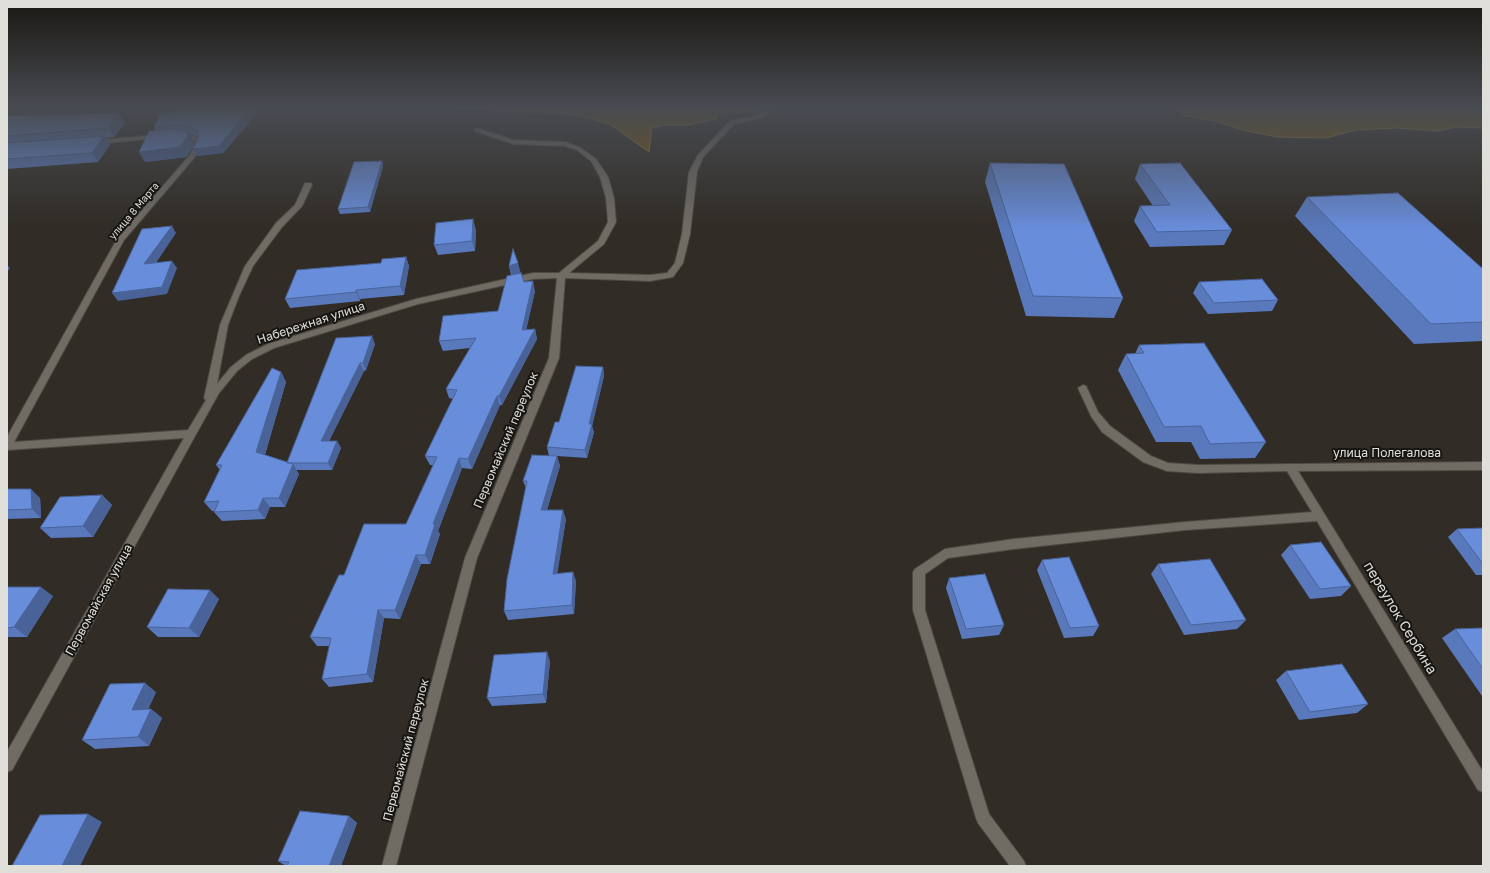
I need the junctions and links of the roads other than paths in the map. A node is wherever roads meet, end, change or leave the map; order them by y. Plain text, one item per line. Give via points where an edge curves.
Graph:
1 (197, 149) edge
2 (578, 149) edge
3 (707, 149) edge
4 (308, 185) dead end
5 (561, 275) junction
6 (1083, 388) dead end
7 (207, 406) junction
8 (191, 434) junction
9 (7, 446) edge
10 (1483, 466) edge
11 (1290, 467) junction
12 (1321, 516) junction
13 (7, 765) edge
14 (1483, 785) edge
15 (389, 866) edge
16 (1019, 866) edge

1 - 9 street, улица 8 Марта via 121,239
2 - 5 street via 594,160 604,177 610,198 612,222 601,242
3 - 5 street, Набережная улица via 700,156 693,172 686,234 679,263 670,276 650,278
4 - 7 street via 298,206 279,226 249,266 234,296 224,325
5 - 7 street, Набережная улица via 534,276 416,302 271,346 249,357 234,369
5 - 15 street, Первомайский переулок via 554,358 471,558
6 - 11 street, улица Полегалова via 1094,414 1106,429 1147,459 1167,466 1198,469
7 - 8 street, Набережная улица
8 - 9 street
8 - 13 street, Первомайская улица
10 - 11 street, улица Полегалова
11 - 12 street, переулок Сербина
12 - 14 street, переулок Сербина
12 - 16 street via 1185,526 1014,544 946,554 919,572 919,610 982,818

